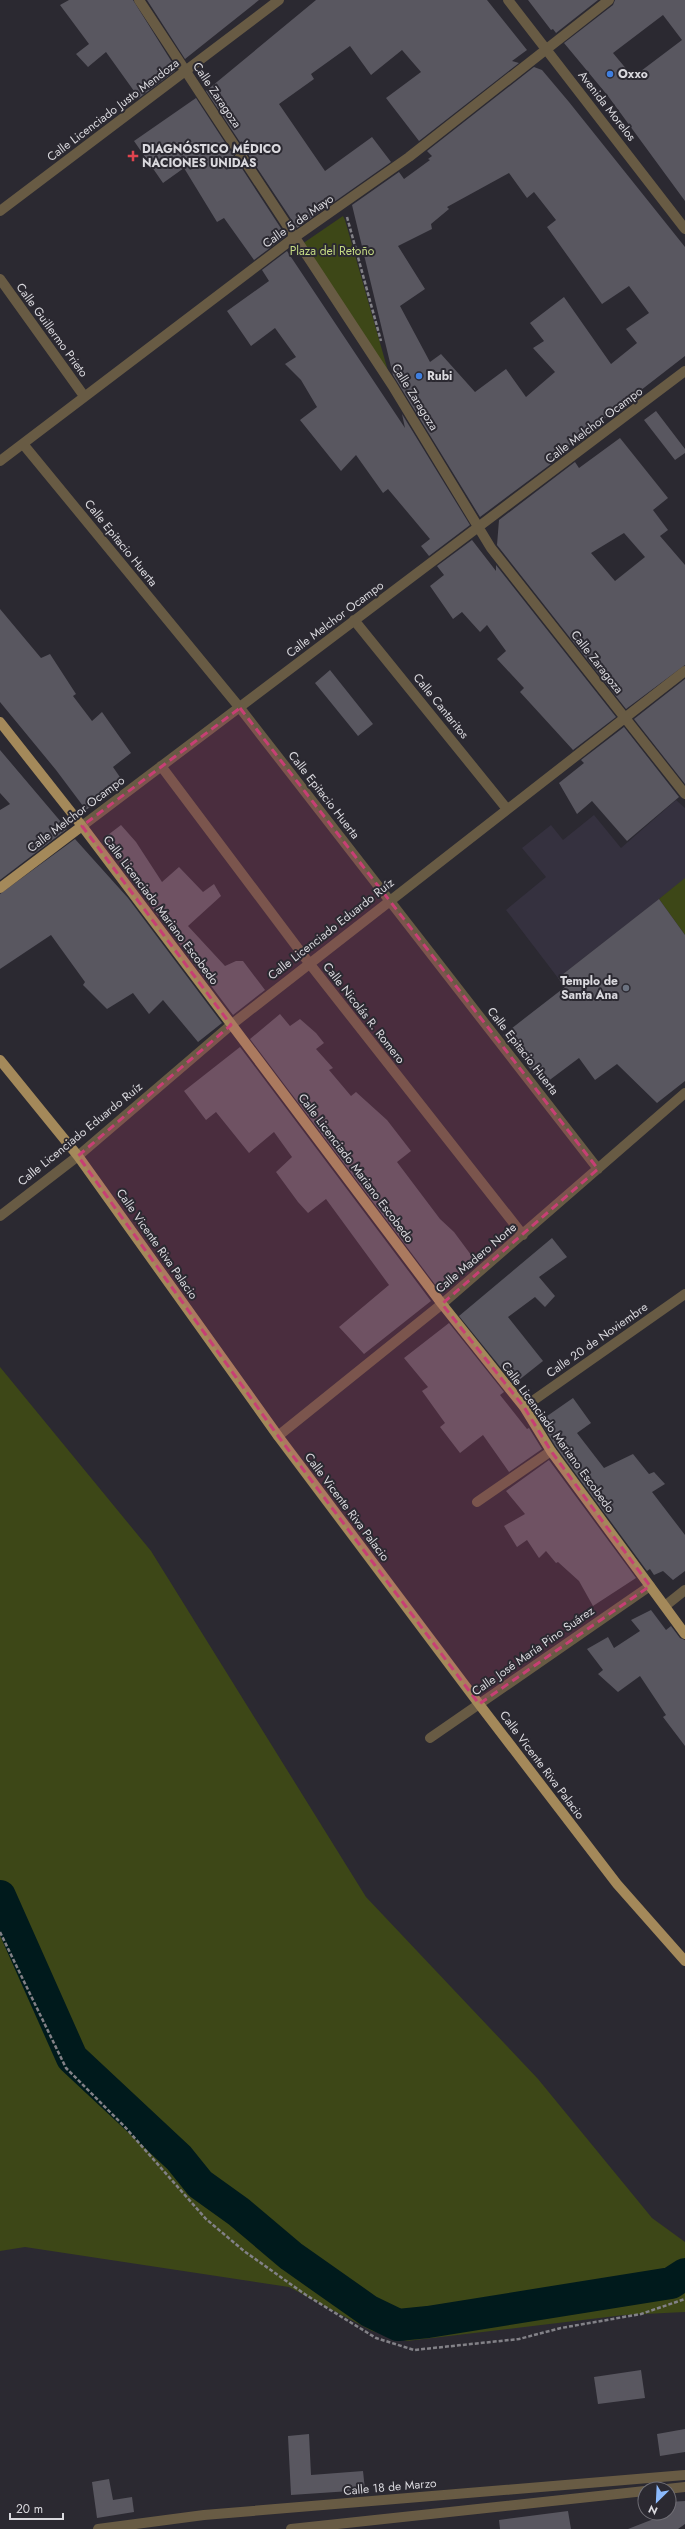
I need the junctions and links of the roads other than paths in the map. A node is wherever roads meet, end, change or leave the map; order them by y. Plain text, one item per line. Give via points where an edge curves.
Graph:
1 (139, 0) edge
2 (279, 0) edge
3 (508, 0) edge
4 (608, 0) edge
5 (545, 48) junction
6 (185, 71) junction
7 (0, 211) edge
8 (685, 229) edge
9 (296, 237) junction
10 (0, 279) edge
11 (685, 371) edge
12 (84, 396) junction
13 (23, 444) junction
14 (0, 461) edge
15 (479, 528) junction
16 (354, 620) junction
17 (685, 671) edge
18 (240, 708) junction
19 (624, 717) junction
20 (0, 722) edge
21 (161, 766) junction
22 (685, 794) edge
23 (508, 808) junction
24 (82, 826) junction
25 (0, 888) edge
26 (389, 900) junction
27 (309, 963) junction
28 (231, 1025) junction
29 (0, 1060) edge
30 (685, 1093) edge
31 (78, 1156) junction
32 (598, 1169) junction
33 (0, 1216) edge
34 (522, 1236) junction
35 (682, 1297) edge
36 (442, 1304) junction
37 (685, 1308) edge
38 (524, 1407) junction
39 (278, 1436) junction
40 (551, 1451) junction
41 (476, 1502) dead end
42 (650, 1586) junction
43 (685, 1590) edge
44 (665, 1606) junction
45 (685, 1634) edge
46 (479, 1704) junction
47 (430, 1738) dead end
48 (685, 1960) edge
49 (685, 2475) edge
50 (637, 2492) edge
51 (98, 2529) edge
52 (291, 2529) edge

1 - 6 street, Calle Zaragoza
2 - 6 street, Calle Licenciado Justo Mendoza
3 - 5 street, Avenida Morelos
4 - 5 street, Calle 5 de Mayo
5 - 8 street, Avenida Morelos
5 - 9 street, Calle 5 de Mayo via 416,151
6 - 7 street, Calle Licenciado Justo Mendoza
6 - 9 street, Calle Zaragoza
9 - 12 street, Calle 5 de Mayo
9 - 15 street, Calle Zaragoza via 392,385
10 - 12 street, Calle Guillermo Prieto
11 - 15 street, Calle Melchor Ocampo
12 - 13 street, Calle 5 de Mayo
13 - 14 street, Calle 5 de Mayo
13 - 18 street, Calle Epitacio Huerta
15 - 16 street, Calle Melchor Ocampo
15 - 19 street, Calle Zaragoza via 491,548
16 - 18 street, Calle Melchor Ocampo
16 - 23 street, Calle Cantaritos
17 - 19 street, Calle Licenciado Eduardo Ruíz
18 - 21 street, Calle Melchor Ocampo
18 - 26 street, Calle Epitacio Huerta
19 - 22 street, Calle Zaragoza
19 - 23 street, Calle Licenciado Eduardo Ruíz
20 - 24 main road, Calle Licenciado Mariano Escobedo
21 - 24 street, Calle Melchor Ocampo
21 - 27 street, Calle Nicolás R. Romero
23 - 26 street, Calle Licenciado Eduardo Ruíz
24 - 25 main road, Calle Melchor Ocampo
24 - 28 main road, Calle Licenciado Mariano Escobedo
26 - 27 street, Calle Licenciado Eduardo Ruíz
26 - 32 street, Calle Epitacio Huerta
27 - 28 street, Calle Licenciado Eduardo Ruíz
27 - 34 street, Calle Nicolás R. Romero
28 - 31 street, Calle Licenciado Eduardo Ruíz
28 - 36 main road, Calle Licenciado Mariano Escobedo
29 - 31 main road, Calle Vicente Riva Palacio
30 - 32 street, Calle Madero Norte
31 - 33 street, Calle Licenciado Eduardo Ruíz
31 - 39 main road, Calle Vicente Riva Palacio
32 - 34 street, Calle Madero Norte
34 - 36 street, Calle Madero Norte
35 - 37 street
35 - 38 street, Calle 20 de Noviembre
36 - 38 main road, Calle Licenciado Mariano Escobedo
36 - 39 street, Calle Madero Norte
38 - 40 main road, Calle Licenciado Mariano Escobedo
39 - 46 main road, Calle Vicente Riva Palacio
40 - 41 street
40 - 42 main road, Calle Licenciado Mariano Escobedo
42 - 44 main road, Calle Licenciado Mariano Escobedo
42 - 46 street, Calle José María Pino Suárez
43 - 44 street
44 - 45 main road, Calle Licenciado Mariano Escobedo
46 - 47 street, Calle José María Pino Suárez
46 - 48 main road, Calle Vicente Riva Palacio via 617,1884
49 - 51 street, Calle 18 de Marzo via 204,2515
50 - 52 street

